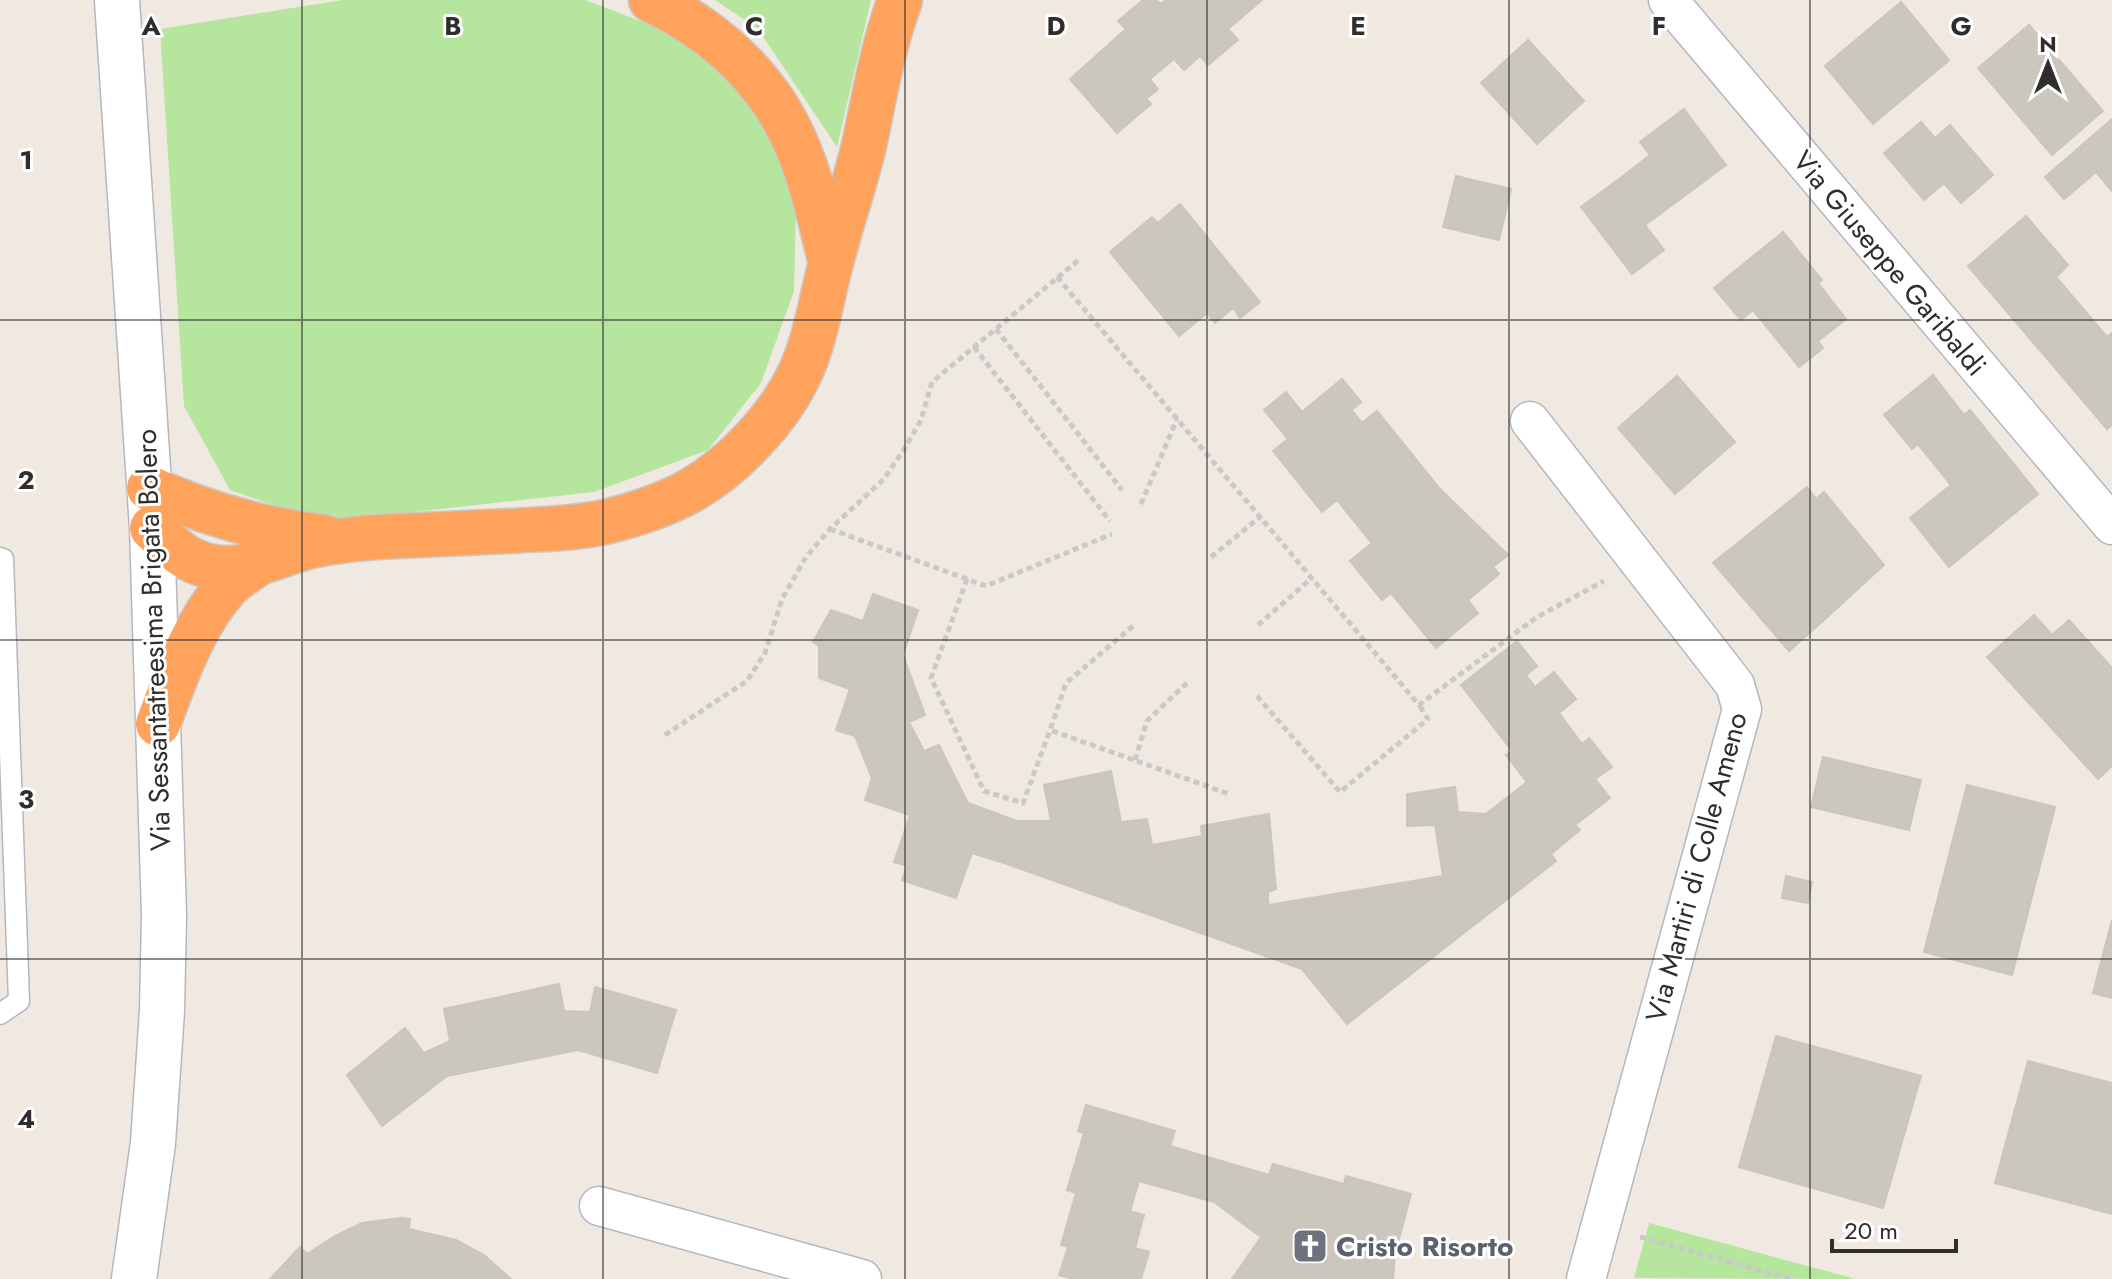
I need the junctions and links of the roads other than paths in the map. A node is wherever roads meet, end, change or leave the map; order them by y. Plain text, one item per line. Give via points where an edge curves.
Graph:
1 (117, 0) edge
2 (651, 0) edge
3 (900, 0) edge
4 (1668, 0) edge
5 (831, 263) junction
6 (1530, 421) dead end
7 (151, 508) junction
8 (2112, 525) edge
9 (347, 539) junction
10 (0, 558) edge
11 (256, 565) junction
12 (158, 724) junction
13 (0, 1014) edge
14 (599, 1206) dead end
15 (134, 1279) edge
16 (862, 1279) edge
17 (1586, 1279) edge

1 - 7 street, Via Sessantatreesima Brigata Bolero
2 - 5 highway via 732,53 762,84 798,147
3 - 5 highway
4 - 8 street, Via Giuseppe Garibaldi
5 - 9 highway via 810,347 786,398 765,428 691,490 604,522
6 - 17 street, Via Martiri di Colle Ameno via 1735,685 1742,709
7 - 9 highway via 202,510 295,533
7 - 11 highway via 172,547 193,561 212,567
7 - 12 street, Via Sessantatreesima Brigata Bolero
9 - 11 highway
10 - 13 lane via 19,1001
11 - 12 highway via 227,585 190,641
12 - 15 street, Via Sessantatreesima Brigata Bolero via 162,1011 153,1143
14 - 16 street

